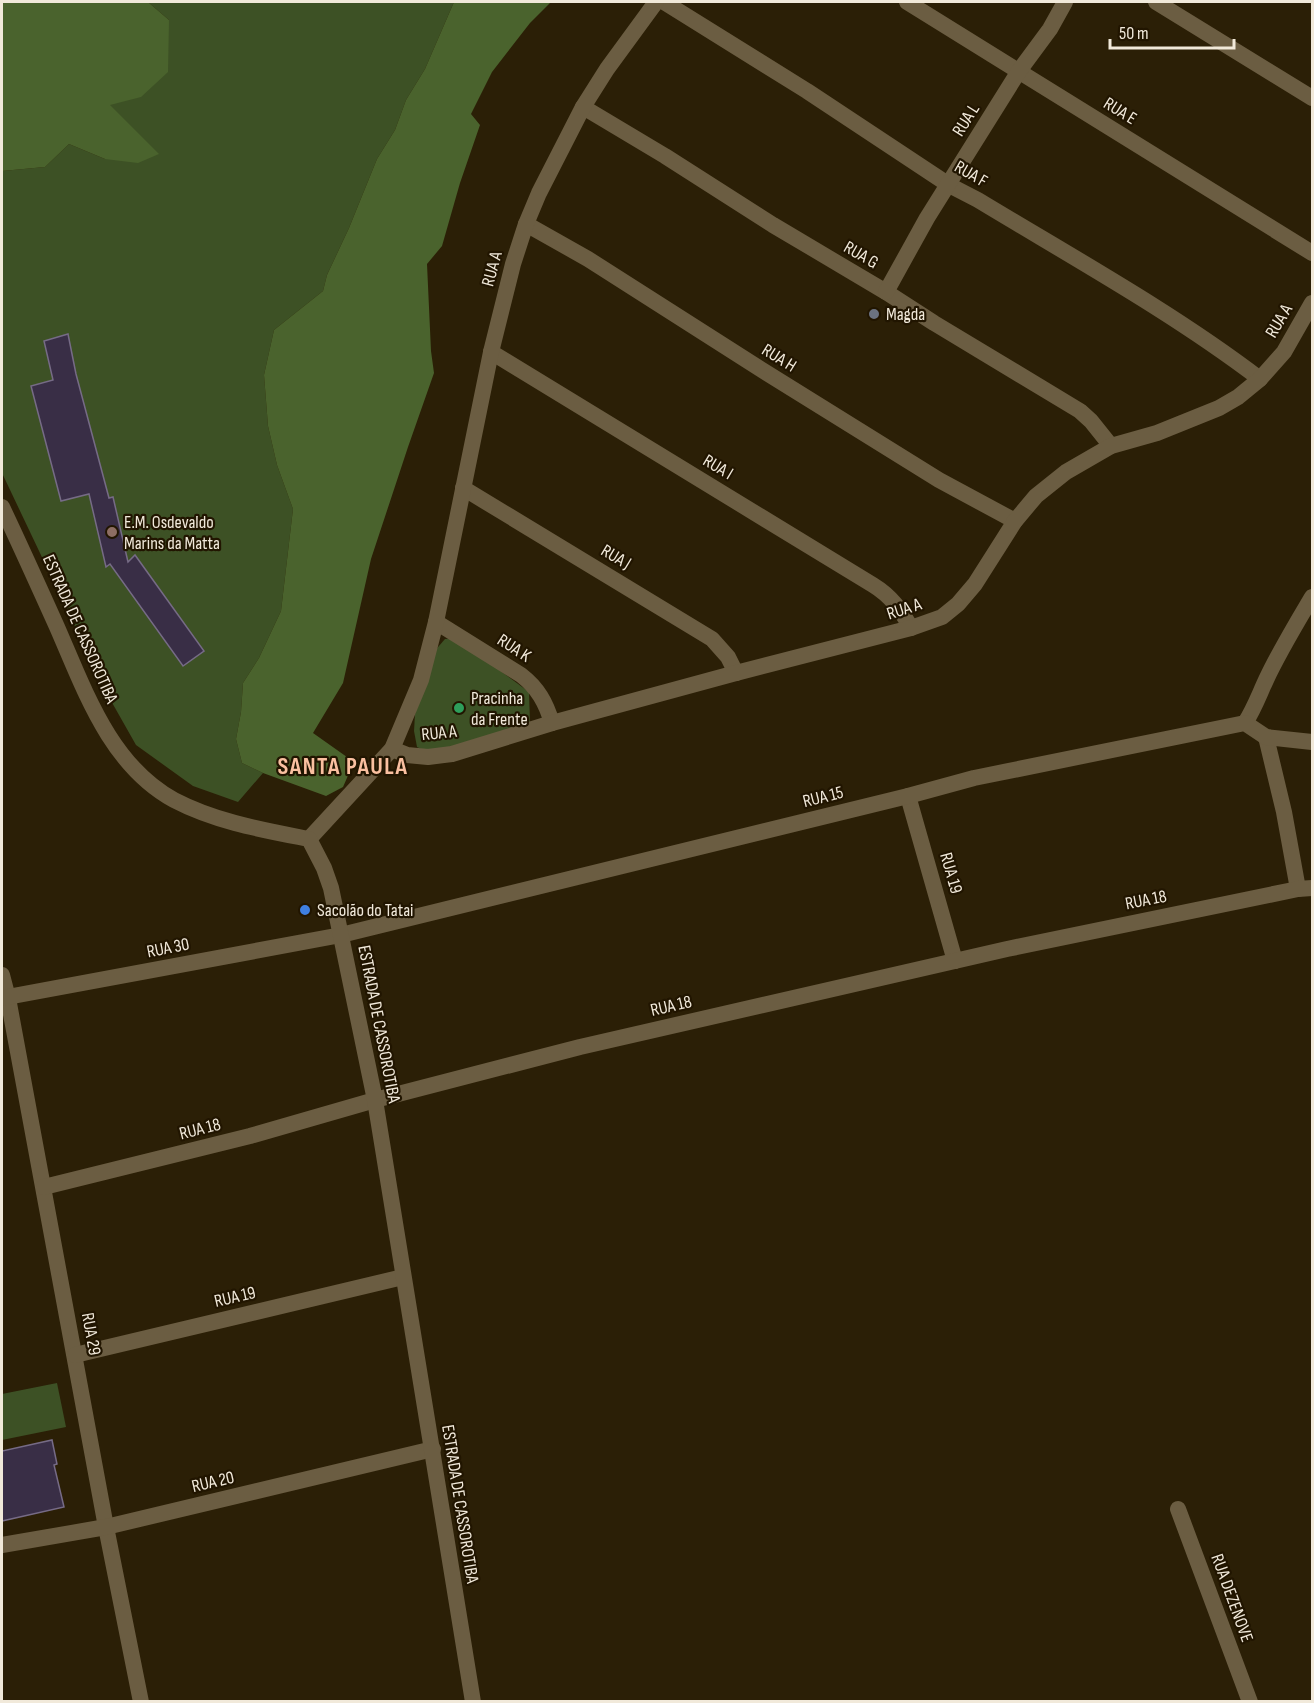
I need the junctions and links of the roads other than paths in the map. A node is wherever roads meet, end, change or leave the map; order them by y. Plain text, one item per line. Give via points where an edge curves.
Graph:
1 (656, 2) edge
2 (663, 2) edge
3 (907, 2) edge
4 (1065, 2) edge
5 (1156, 2) edge
6 (1019, 71) junction
7 (1312, 98) edge
8 (583, 107) junction
9 (949, 185) junction
10 (525, 224) junction
11 (1312, 253) edge
12 (886, 292) junction
13 (1312, 303) edge
14 (491, 352) junction
15 (1260, 379) junction
16 (1111, 446) junction
17 (463, 488) junction
18 (2, 507) edge
19 (1015, 521) junction
20 (1312, 597) edge
21 (436, 622) junction
22 (911, 628) junction
23 (736, 673) junction
24 (552, 723) junction
25 (1245, 723) junction
26 (1266, 737) junction
27 (1312, 742) edge
28 (392, 749) junction
29 (908, 796) junction
30 (309, 839) junction
31 (1305, 888) edge
32 (341, 935) junction
33 (955, 961) junction
34 (2, 975) edge
35 (5, 998) edge
36 (375, 1100) junction
37 (44, 1187) junction
38 (403, 1277) junction
39 (75, 1354) junction
40 (433, 1449) junction
41 (1178, 1509) dead end
42 (106, 1527) junction
43 (2, 1545) edge
44 (141, 1701) edge
45 (473, 1701) edge
46 (1250, 1701) edge

1 - 8 street, RUA A
2 - 9 street, RUA F
3 - 6 street, RUA E
4 - 6 street, RUA L
5 - 7 street
6 - 9 street, RUA L
6 - 11 street, RUA E
8 - 10 street, RUA A
8 - 12 street, RUA G
9 - 12 street, RUA L
9 - 15 street, RUA F via 1178,322
10 - 14 street, RUA A
10 - 19 street, RUA H via 588,259 939,480
12 - 16 street, RUA G via 1080,411
13 - 15 street, RUA A via 1284,352
14 - 17 street, RUA A
14 - 22 street, RUA I via 886,593
15 - 16 street, RUA A via 1219,408 1157,433
16 - 19 street, RUA A via 1036,495
17 - 21 street, RUA A
17 - 23 street, RUA J via 712,639
18 - 30 street, ESTRADA DE CASSOROTIBA via 87,696 111,741 140,776 200,812
19 - 22 street, RUA A via 958,604 942,616
20 - 25 street
21 - 24 street, RUA K via 531,683 546,705
21 - 28 street, RUA A via 421,680
22 - 23 street, RUA A
23 - 24 street, RUA A
24 - 28 street, RUA A via 452,754 428,757
25 - 26 street
25 - 29 street, RUA 15 via 974,778
26 - 27 street
26 - 31 street
28 - 30 street, RUA A
29 - 32 street, RUA 15
29 - 33 street, RUA 19
30 - 32 street, ESTRADA DE CASSOROTIBA via 331,888
31 - 33 street, RUA 18
32 - 35 street, RUA 30
32 - 36 street, ESTRADA DE CASSOROTIBA
33 - 36 street, RUA 18 via 580,1047
34 - 35 street, RUA 29
35 - 37 street, RUA 29
36 - 37 street, RUA 18 via 250,1136
36 - 38 street, ESTRADA DE CASSOROTIBA
37 - 39 street, RUA 29
38 - 39 street, RUA 19
38 - 40 street, ESTRADA DE CASSOROTIBA
39 - 42 street, RUA 29
40 - 42 street, RUA 20
40 - 45 street, ESTRADA DE CASSOROTIBA
41 - 46 street, RUA DEZENOVE
42 - 43 street, RUA 20
42 - 44 street, RUA 29

